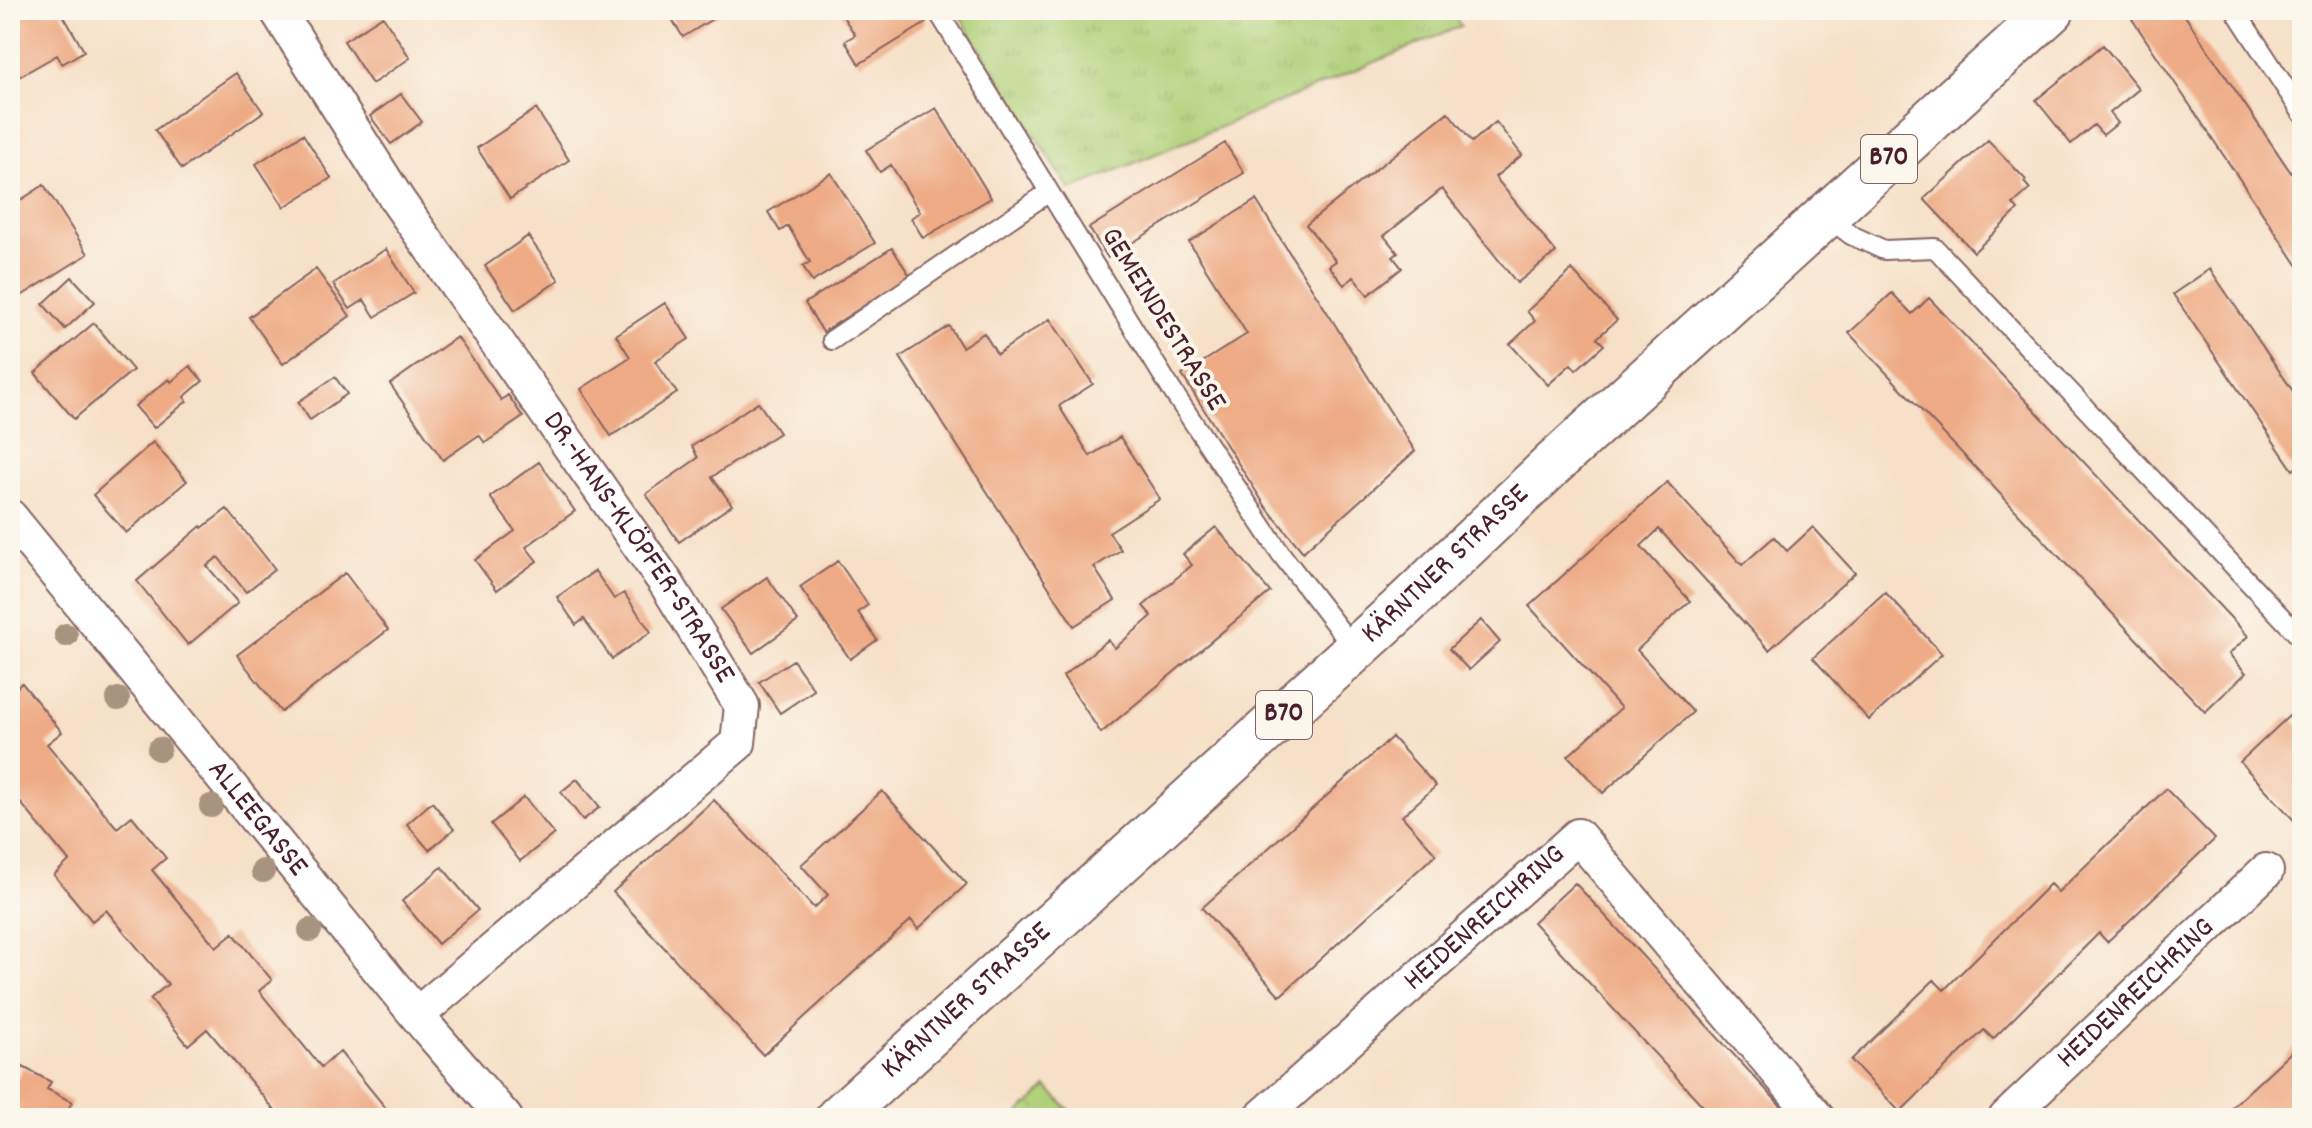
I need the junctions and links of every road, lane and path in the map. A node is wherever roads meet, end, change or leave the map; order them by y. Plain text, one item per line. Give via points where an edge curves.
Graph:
1 (277, 10) edge
2 (937, 10) edge
3 (2052, 10) edge
4 (2235, 10) edge
5 (2302, 113) edge
6 (1049, 192) junction
7 (1826, 216) junction
8 (832, 340) dead end
9 (10, 517) edge
10 (2302, 639) edge
11 (1355, 650) junction
12 (2266, 871) dead end
13 (418, 1014) junction
14 (505, 1118) edge
15 (838, 1118) edge
16 (1261, 1118) edge
17 (1817, 1118) edge
18 (2006, 1118) edge

1 - 13 street, DR.-HANS-KLÖPFER-STRASSE via 398,201 666,583 742,706 738,743
2 - 6 lane, GEMEINDESTRASSE
3 - 7 main road, KÄRNTNER STRASSE / B70
4 - 5 lane
6 - 8 lane
6 - 11 lane, GEMEINDESTRASSE via 1281,554
7 - 10 lane via 1884,250 1935,248
7 - 11 main road, KÄRNTNER STRASSE / B70
9 - 13 street, ALLEEGASSE
11 - 15 main road, KÄRNTNER STRASSE / B70
12 - 18 street, HEIDENREICHRING
13 - 14 street, ALLEEGASSE
16 - 17 street, HEIDENREICHRING via 1578,836

